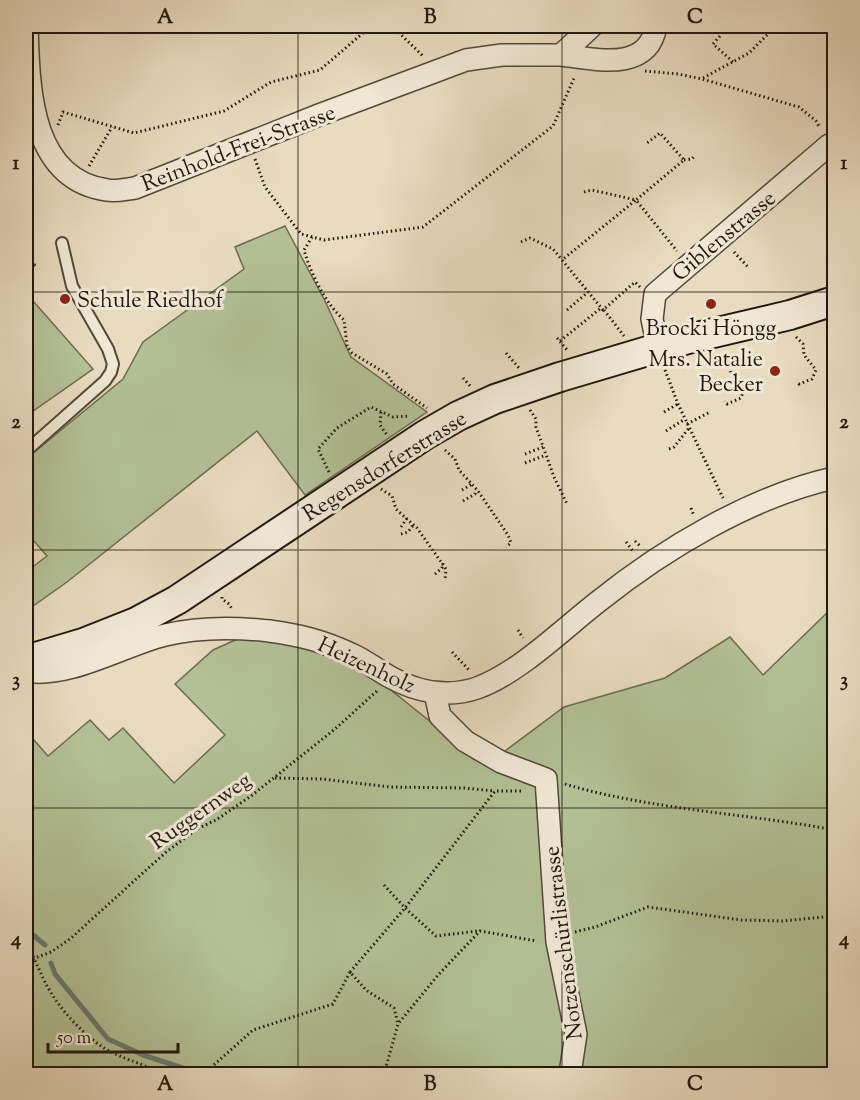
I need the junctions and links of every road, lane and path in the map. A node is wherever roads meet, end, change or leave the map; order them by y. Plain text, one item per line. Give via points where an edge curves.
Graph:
1 (27, 26) edge
2 (371, 26) edge
3 (392, 26) edge
4 (592, 26) edge
5 (656, 26) edge
6 (776, 26) edge
7 (720, 36) dead end
8 (561, 55) junction
9 (424, 57) dead end
10 (734, 62) junction
11 (579, 66) dead end
12 (640, 71) dead end
13 (702, 79) junction
14 (63, 112) dead end
15 (112, 127) junction
16 (647, 143) dead end
17 (832, 145) edge
18 (254, 154) dead end
19 (694, 155) dead end
20 (684, 160) junction
21 (86, 170) dead end
22 (584, 192) dead end
23 (636, 200) junction
24 (312, 237) junction
25 (520, 242) dead end
26 (62, 243) dead end
27 (670, 243) dead end
28 (729, 246) dead end
29 (26, 261) edge
30 (562, 261) junction
31 (37, 266) dead end
32 (748, 267) dead end
33 (588, 292) junction
34 (655, 294) junction
35 (834, 301) edge
36 (602, 309) junction
37 (567, 310) dead end
38 (793, 334) dead end
39 (627, 340) dead end
40 (564, 346) dead end
41 (724, 352) dead end
42 (506, 353) dead end
43 (661, 357) junction
44 (511, 360) dead end
45 (463, 378) dead end
46 (798, 382) dead end
47 (468, 384) dead end
48 (725, 401) dead end
49 (678, 404) junction
50 (527, 406) dead end
51 (381, 412) junction
52 (434, 412) dead end
53 (664, 412) dead end
54 (710, 412) dead end
55 (416, 416) dead end
56 (685, 419) junction
57 (688, 426) junction
58 (666, 431) dead end
59 (391, 442) dead end
60 (543, 447) junction
61 (440, 448) dead end
62 (669, 449) dead end
63 (26, 451) edge
64 (525, 454) dead end
65 (546, 454) junction
66 (525, 462) dead end
67 (834, 478) edge
68 (333, 481) dead end
69 (471, 484) junction
70 (380, 488) dead end
71 (476, 489) junction
72 (462, 490) dead end
73 (463, 501) dead end
74 (567, 504) dead end
75 (732, 517) junction
76 (407, 518) junction
77 (414, 524) junction
78 (401, 527) dead end
79 (401, 534) dead end
80 (635, 541) dead end
81 (626, 542) dead end
82 (506, 547) dead end
83 (641, 548) dead end
84 (635, 555) dead end
85 (443, 563) junction
86 (435, 574) dead end
87 (445, 580) dead end
88 (225, 589) dead end
89 (232, 610) dead end
90 (518, 630) dead end
91 (523, 638) dead end
92 (452, 652) dead end
93 (26, 660) edge
94 (26, 671) edge
95 (472, 675) dead end
96 (392, 678) junction
97 (435, 693) junction
98 (273, 778) junction
99 (546, 786) junction
100 (495, 791) junction
101 (834, 830) edge
102 (384, 885) dead end
103 (405, 908) junction
104 (834, 916) edge
105 (480, 931) junction
106 (557, 939) junction
107 (26, 945) edge
108 (35, 958) junction
109 (26, 965) edge
110 (350, 972) junction
111 (398, 1024) junction
112 (159, 1074) edge
113 (204, 1074) edge
114 (384, 1074) edge
115 (570, 1074) edge

1 - 8 street, Reinhold-Frei-Strasse via 30,90 43,138 67,172 79,181 108,191 135,188 466,60 502,55
2 - 15 path via 320,70 271,82 224,111 134,134
3 - 9 path
4 - 8 street
5 - 8 street, Reinhold-Frei-Strasse via 644,50 621,61
6 - 10 path
7 - 10 path via 713,44
10 - 13 path
11 - 24 path via 553,126 423,226 324,240
12 - 13 path
13 - 17 path via 799,107 816,121
14 - 15 path
15 - 21 path
16 - 20 path via 660,133
17 - 34 street, Giblenstrasse
18 - 24 path via 265,187 301,234
19 - 20 path
20 - 23 path
22 - 23 path via 592,190
23 - 27 path
23 - 30 path
24 - 52 path via 304,250 309,268 336,313 345,320 347,346
25 - 30 path via 530,238 553,249
26 - 63 lane via 72,286 113,364 105,381
28 - 32 path
29 - 31 path
30 - 33 path
33 - 36 path
33 - 37 path
34 - 36 path via 634,282
34 - 43 street, Giblenstrasse via 652,319
35 - 43 street, Regensdorferstrasse
36 - 39 path
36 - 40 path via 559,340
38 - 46 path via 803,344 804,355 816,370 812,380
41 - 48 path via 743,392 741,398 728,404
42 - 44 path
43 - 49 path
43 - 93 street, Regensdorferstrasse via 560,377 458,416 177,600 136,622
45 - 47 path
49 - 53 path
49 - 56 path
50 - 60 path via 536,419
51 - 55 path via 393,417
51 - 59 path via 381,425
51 - 68 path via 371,407 337,428 318,449
54 - 57 path
56 - 57 path
56 - 58 path
57 - 62 path
57 - 75 path
60 - 64 path
60 - 65 path
61 - 69 path via 450,453
65 - 66 path
65 - 74 path
67 - 75 street, Heizenholz via 751,506
69 - 71 path
69 - 72 path
70 - 76 path via 392,496 396,509
71 - 73 path
71 - 82 path via 508,535 511,543
75 - 97 street, Heizenholz via 647,564 495,680 455,693
76 - 77 path
76 - 78 path
77 - 79 path
77 - 85 path
80 - 83 path
81 - 84 path
85 - 86 path
85 - 87 path
88 - 89 path via 222,599
90 - 91 path
92 - 95 path
94 - 96 street, Heizenholz via 47,672 83,663 164,635 229,628 315,638
96 - 97 street, Heizenholz
96 - 98 path, Ruggernweg
97 - 99 street via 440,717 465,741
98 - 100 path
98 - 108 path, Ruggernweg via 165,853 70,939
99 - 100 path
99 - 101 path
99 - 106 street, Notzenschürlistrasse
100 - 103 path
102 - 103 path
103 - 105 path via 436,936
103 - 110 path
104 - 106 path via 741,920 648,907
105 - 106 path via 538,941
105 - 111 path
106 - 115 street, Notzenschürlistrasse via 576,1034
107 - 108 path
108 - 109 path, Ruggernweg
108 - 112 path via 54,999 85,1033 105,1049
110 - 111 path via 366,990 394,1008
110 - 113 path via 333,1004 253,1030
111 - 114 path

